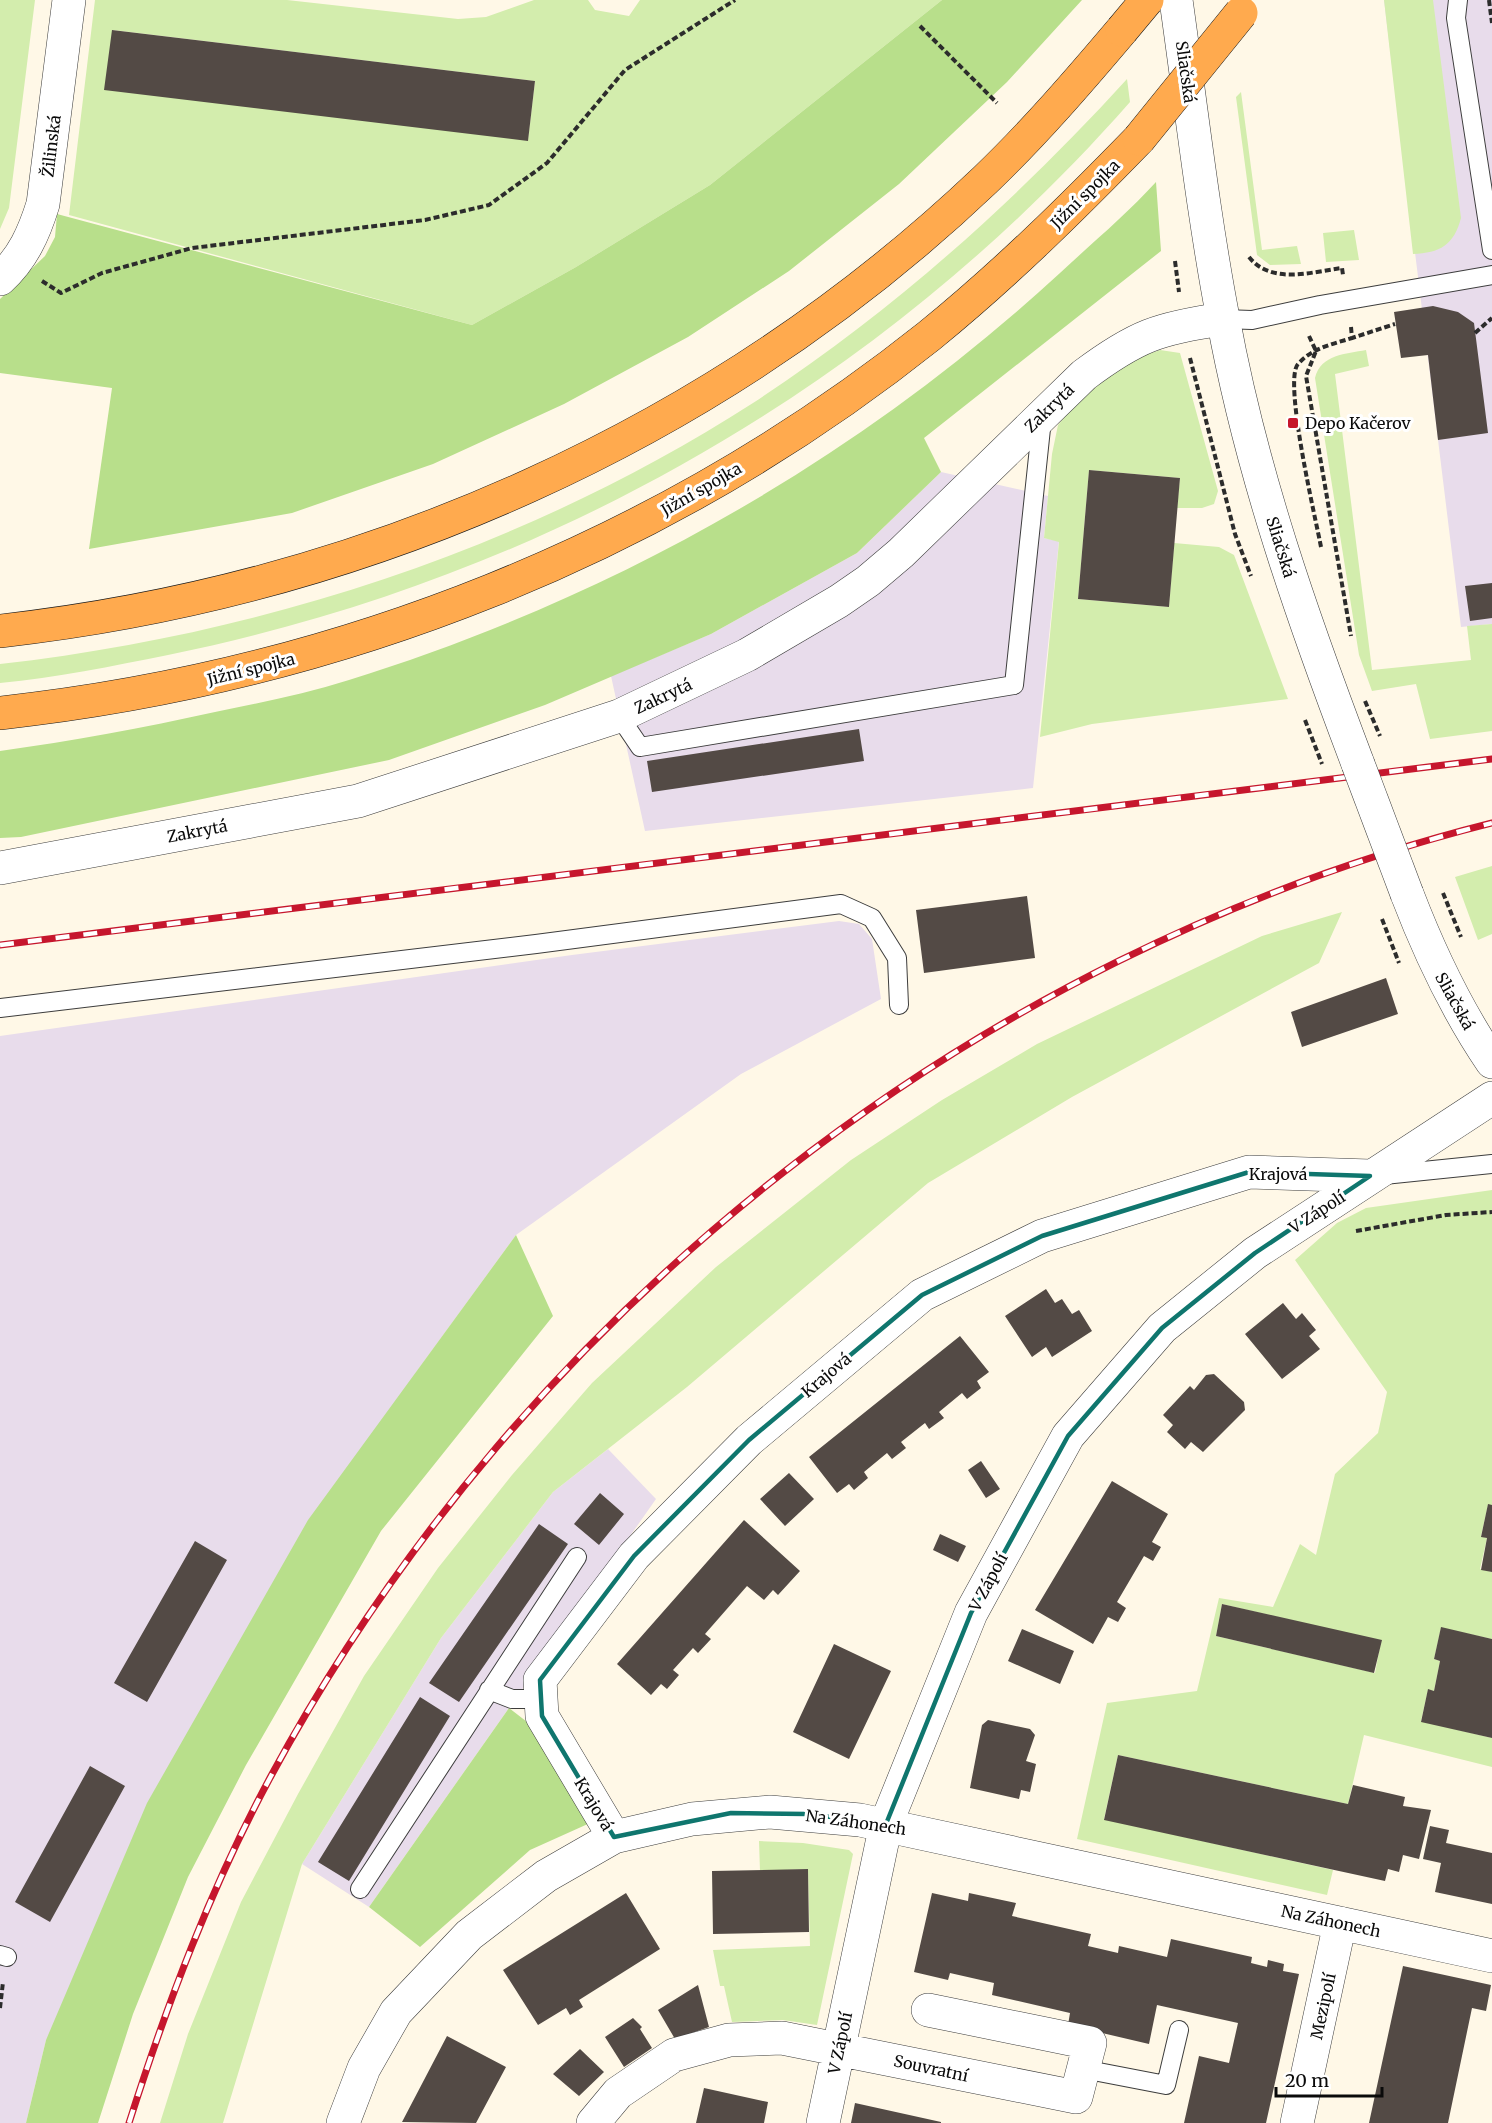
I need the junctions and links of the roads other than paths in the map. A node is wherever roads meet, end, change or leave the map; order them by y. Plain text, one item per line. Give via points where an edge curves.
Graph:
1 (69, 0) edge
2 (1147, 0) edge
3 (1176, 0) edge
4 (1458, 0) edge
5 (1246, 6) edge
6 (1492, 250) edge
7 (8, 272) edge
8 (1492, 275) edge
9 (1223, 319) junction
10 (1043, 414) junction
11 (0, 631) edge
12 (0, 713) edge
13 (619, 716) junction
14 (0, 868) edge
15 (899, 1005) dead end
16 (0, 1008) edge
17 (1492, 1062) edge
18 (1492, 1098) edge
19 (1492, 1164) edge
20 (1371, 1176) junction
21 (577, 1557) dead end
22 (489, 1690) junction
23 (541, 1699) junction
24 (886, 1824) junction
25 (614, 1837) junction
26 (360, 1889) dead end
27 (1340, 1923) junction
28 (1492, 1956) edge
29 (928, 2010) dead end
30 (1179, 2030) dead end
31 (839, 2048) junction
32 (1083, 2069) junction
33 (343, 2123) edge
34 (593, 2123) edge
35 (823, 2123) edge
36 (1297, 2123) edge

1 - 7 street, Žilinská via 44,204 34,233
2 - 11 highway, bridge via 1047,118 918,240 775,348 623,441 461,516 350,557 190,600
3 - 9 street, Sliačská
4 - 6 lane via 1456,18
5 - 12 highway, Jižní spojka, bridge via 1139,139 998,278 855,391 780,443 701,490 538,572 354,641 163,690
8 - 9 lane via 1252,320
9 - 10 street, Zakrytá via 1183,325 1134,340 1084,375
9 - 17 street, Sliačská, bridge via 1279,544 1337,709 1428,951 1460,1015
10 - 13 street, Zakrytá via 868,581 747,656
10 - 13 lane via 1014,685 640,747
13 - 14 street, Zakrytá via 358,801
15 - 16 lane via 897,958 872,918 841,903 536,945
18 - 20 street, V Zápolí
19 - 20 lane, V Zápolí
20 - 23 street, Krajová via 1249,1172 1041,1236 922,1295 749,1440 634,1556 540,1680
20 - 24 street, V Zápolí via 1255,1253 1162,1328 1068,1436 971,1613
21 - 22 lane
22 - 23 lane via 512,1699
22 - 26 lane
23 - 25 street, Krajová via 542,1716
24 - 25 street, Na Záhonech via 807,1814 731,1813
24 - 27 street, Na Záhonech
24 - 31 street, V Zápolí
25 - 33 street, Na Záhonech via 546,1876 469,1935 396,2012 364,2068
27 - 28 street, Na Záhonech
27 - 36 street, Mezipolí
29 - 32 street, Souvratní via 1090,2043
30 - 32 lane via 1166,2085
31 - 32 street, Souvratní via 1076,2097
31 - 34 street, Souvratní via 782,2038 729,2040 674,2055 618,2093
31 - 35 street, V Zápolí

